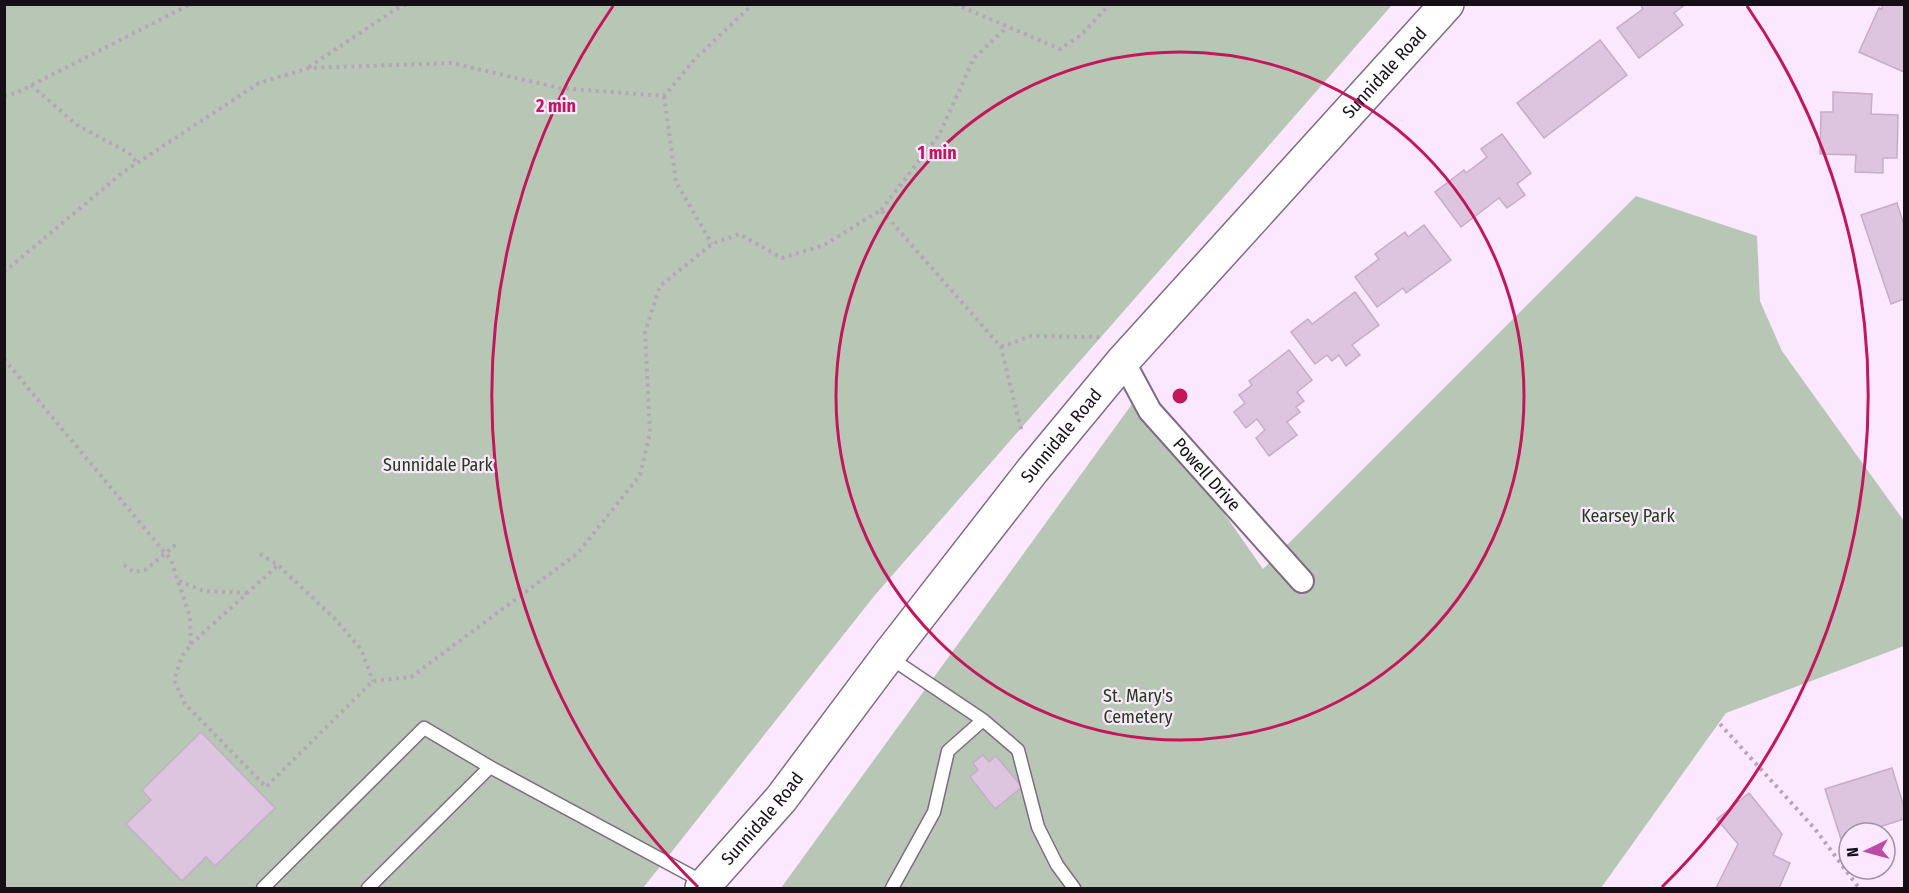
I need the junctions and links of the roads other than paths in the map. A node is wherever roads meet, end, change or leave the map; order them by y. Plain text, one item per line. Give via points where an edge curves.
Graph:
1 (1447, 4) edge
2 (1133, 349) junction
3 (1302, 581) dead end
4 (888, 656) junction
5 (983, 720) junction
6 (490, 767) junction
7 (704, 886) edge
8 (263, 888) edge
9 (368, 888) edge
10 (892, 888) edge
11 (1074, 888) edge

1 - 2 main road, Sunnidale Road
2 - 3 street, Powell Drive via 1150,411
2 - 4 main road, Sunnidale Road
4 - 5 lane
4 - 7 main road, Sunnidale Road via 782,799
5 - 10 lane via 948,751 934,812
5 - 11 lane via 1018,750 1038,827
6 - 7 lane
6 - 8 lane via 424,728
6 - 9 lane

